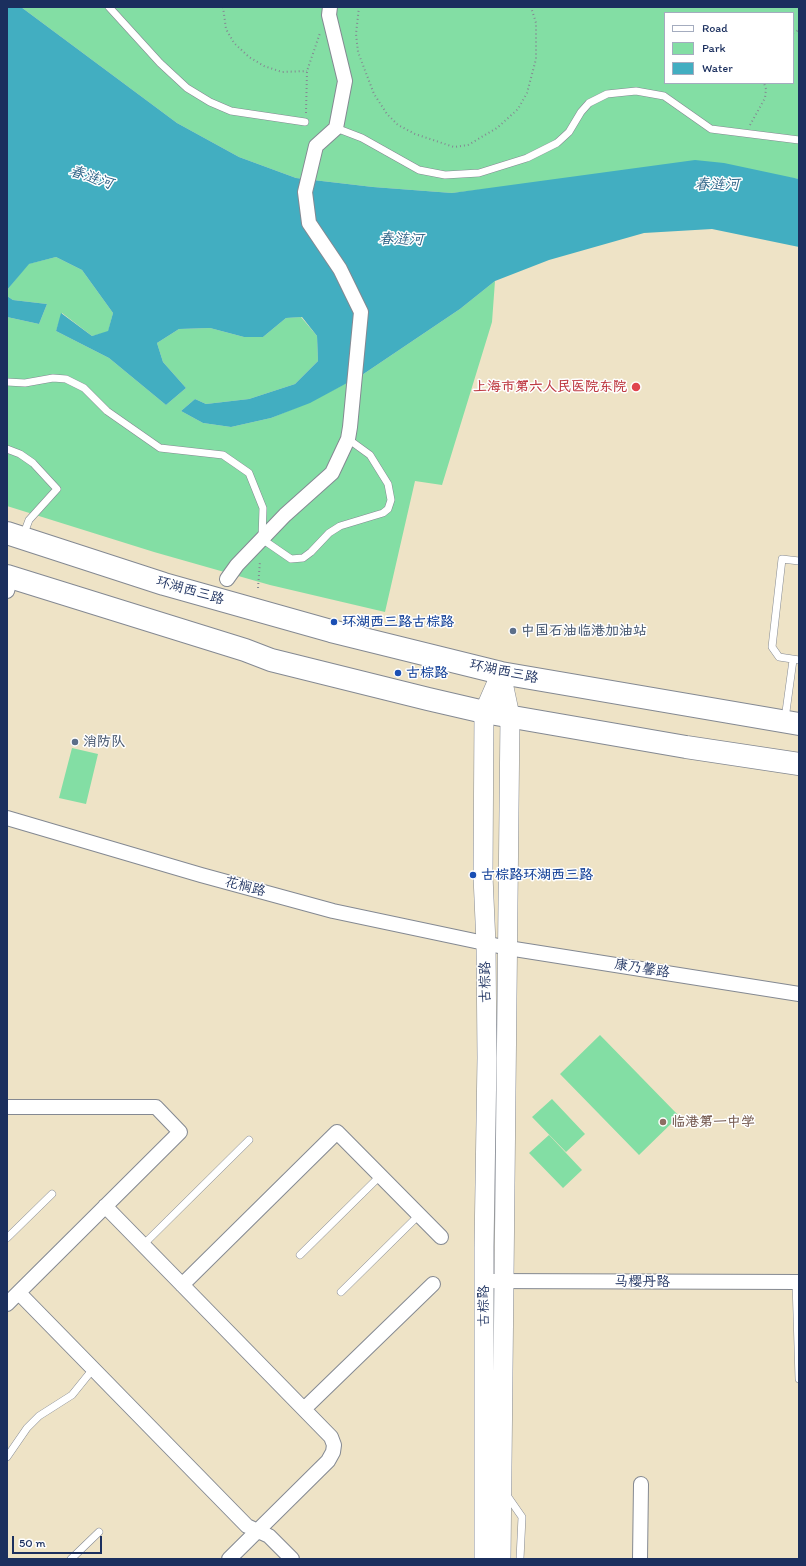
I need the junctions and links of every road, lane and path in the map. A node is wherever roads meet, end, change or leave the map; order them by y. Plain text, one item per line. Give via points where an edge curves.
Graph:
1 (109, 7) edge
2 (223, 7) edge
3 (358, 7) edge
4 (531, 7) edge
5 (330, 11) edge
6 (307, 71) junction
7 (764, 84) edge
8 (305, 122) joint
9 (336, 128) junction
10 (746, 133) junction
11 (799, 140) edge
12 (7, 382) edge
13 (349, 433) junction
14 (7, 449) edge
15 (15, 536) edge
16 (262, 540) junction
17 (799, 561) edge
18 (228, 580) dead end
19 (8, 581) edge
20 (258, 588) dead end
21 (796, 660) edge
22 (501, 673) junction
23 (484, 712) junction
24 (510, 716) junction
25 (792, 723) edge
26 (799, 764) edge
27 (7, 818) edge
28 (486, 944) junction
29 (508, 948) junction
30 (799, 994) edge
31 (7, 1107) edge
32 (249, 1140) dead end
33 (380, 1176) junction
34 (52, 1194) dead end
35 (105, 1206) junction
36 (419, 1215) junction
37 (441, 1237) dead end
38 (7, 1238) edge
39 (143, 1245) junction
40 (300, 1255) dead end
41 (484, 1281) junction
42 (503, 1282) junction
43 (798, 1282) edge
44 (433, 1284) dead end
45 (182, 1285) junction
46 (341, 1292) dead end
47 (18, 1293) junction
48 (7, 1304) edge
49 (94, 1369) junction
50 (799, 1379) edge
51 (304, 1409) junction
52 (7, 1457) edge
53 (641, 1484) dead end
54 (502, 1488) junction
55 (258, 1530) junction
56 (99, 1532) dead end
57 (71, 1559) edge
58 (229, 1559) edge
59 (292, 1559) edge
60 (484, 1559) edge
61 (501, 1559) edge
62 (520, 1559) edge
63 (640, 1559) edge

1 - 8 lane via 160,63 187,88 210,102 231,111
2 - 6 path via 226,29 234,43 249,57 282,72
3 - 4 path via 358,52 374,94 387,114 398,125 415,134 454,147 468,145 497,128 518,109 527,94 536,59 536,23
5 - 6 path
5 - 9 street via 345,82
6 - 8 path
7 - 10 path via 765,98
9 - 10 lane via 362,138 419,170 445,175 479,173 527,158 557,143 570,132 589,103 607,94 636,91 664,96 711,129
9 - 13 street via 316,146 305,192 309,223 340,269 361,312
10 - 11 lane
12 - 16 lane via 66,379 84,388 108,411 160,448 223,455 249,474 264,508
13 - 16 street via 332,473 285,515
13 - 16 lane via 370,456 388,484 391,500 388,509 383,513 340,526 303,558 291,559
14 - 15 lane via 33,463 57,489
15 - 22 main road, 环湖西三路 via 164,584
16 - 18 street via 237,565
16 - 20 path
17 - 21 lane via 782,560 772,646 779,657
19 - 23 main road via 246,650 271,660
21 - 25 lane
22 - 23 street, 古棕路
22 - 24 street, 古棕路
22 - 25 main road, 环湖西三路
23 - 24 main road
23 - 28 street, 古棕路 via 482,876
24 - 26 main road via 686,748
24 - 29 street, 古棕路
27 - 28 street, 花榈路 via 333,911
28 - 29 street, 康乃馨路
28 - 41 street, 古棕路
29 - 30 street, 康乃馨路
29 - 42 street, 古棕路
31 - 35 street via 156,1107 180,1132
32 - 39 lane
33 - 36 street
33 - 40 lane
33 - 45 street via 337,1132
34 - 38 lane
35 - 39 street
35 - 47 street
36 - 37 street
36 - 46 lane
39 - 45 street
41 - 42 street, 马樱丹路
41 - 60 street, 古棕路
42 - 43 street, 马樱丹路
42 - 54 street, 古棕路
43 - 50 lane
44 - 51 street
45 - 51 street
47 - 48 street
47 - 49 street
49 - 52 lane via 72,1395 39,1416 27,1428
49 - 55 street via 247,1526
51 - 55 street via 331,1437 333,1452 328,1461
53 - 63 street
54 - 61 street, 古棕路
54 - 62 lane via 522,1517
55 - 58 street
55 - 59 street via 269,1536
56 - 57 lane

